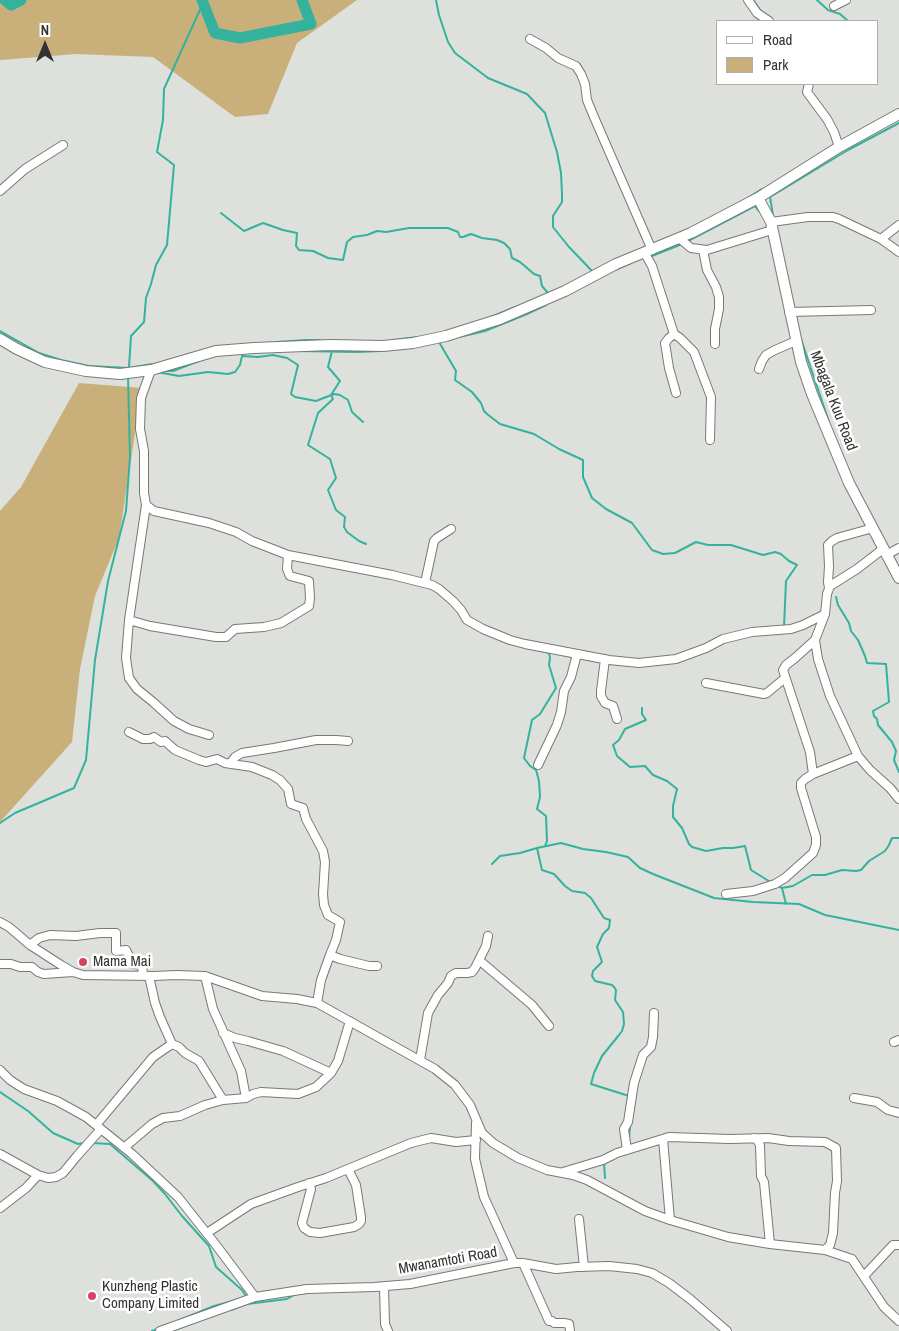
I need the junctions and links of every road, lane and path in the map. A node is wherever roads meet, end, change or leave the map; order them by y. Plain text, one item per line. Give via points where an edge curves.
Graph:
1 (748, 0) edge
2 (846, 0) edge
3 (834, 6) dead end
4 (768, 20) edge
5 (530, 39) dead end
6 (809, 85) edge
7 (899, 114) edge
8 (63, 144) dead end
9 (839, 147) junction
10 (0, 191) edge
11 (758, 198) junction
12 (899, 225) edge
13 (771, 226) junction
14 (679, 238) junction
15 (881, 240) junction
16 (703, 250) junction
17 (648, 251) junction
18 (899, 252) edge
19 (871, 310) dead end
20 (790, 312) junction
21 (674, 334) junction
22 (0, 339) edge
23 (796, 341) junction
24 (716, 344) dead end
25 (759, 369) dead end
26 (151, 370) junction
27 (676, 393) dead end
28 (710, 440) dead end
29 (146, 505) junction
30 (873, 528) junction
31 (451, 529) dead end
32 (899, 548) edge
33 (885, 552) junction
34 (288, 555) junction
35 (899, 578) edge
36 (425, 583) junction
37 (829, 588) junction
38 (825, 614) junction
39 (129, 620) junction
40 (815, 640) junction
41 (577, 654) junction
42 (605, 659) junction
43 (785, 678) junction
44 (706, 683) dead end
45 (617, 719) dead end
46 (130, 732) dead end
47 (210, 735) dead end
48 (348, 741) dead end
49 (858, 756) junction
50 (230, 764) junction
51 (538, 765) dead end
52 (813, 774) junction
53 (899, 799) edge
54 (726, 894) dead end
55 (0, 922) edge
56 (488, 936) dead end
57 (30, 944) junction
58 (330, 955) junction
59 (478, 960) junction
60 (0, 964) edge
61 (377, 966) dead end
62 (73, 972) junction
63 (146, 975) junction
64 (205, 976) junction
65 (317, 1003) junction
66 (654, 1013) dead end
67 (350, 1021) junction
68 (549, 1026) dead end
69 (223, 1033) junction
70 (172, 1044) junction
71 (420, 1060) junction
72 (0, 1070) edge
73 (331, 1073) junction
74 (246, 1098) junction
75 (854, 1098) dead end
76 (223, 1100) junction
77 (899, 1113) edge
78 (476, 1118) junction
79 (98, 1127) junction
80 (754, 1138) junction
81 (663, 1139) junction
82 (476, 1140) junction
83 (125, 1147) junction
84 (628, 1150) junction
85 (0, 1154) edge
86 (348, 1169) junction
87 (561, 1173) junction
88 (38, 1174) junction
89 (309, 1183) junction
90 (0, 1208) edge
91 (579, 1219) dead end
92 (670, 1220) junction
93 (207, 1233) junction
94 (770, 1244) junction
95 (899, 1245) edge
96 (825, 1250) junction
97 (514, 1263) junction
98 (523, 1263) junction
99 (584, 1267) junction
100 (864, 1276) junction
101 (384, 1286) junction
102 (256, 1297) junction
103 (899, 1321) edge
104 (726, 1330) edge
105 (160, 1331) edge
106 (388, 1331) edge
107 (570, 1331) edge

1 - 4 street via 757,13
2 - 3 street
5 - 17 street via 576,66 581,74 594,117
6 - 9 street via 807,92 834,132
7 - 9 street
8 - 10 street via 25,169
9 - 11 street
11 - 13 street, Mbagala Kuu Road
11 - 14 street
12 - 15 street
13 - 15 street via 808,218 833,217
13 - 16 street
13 - 20 street, Mbagala Kuu Road
14 - 16 street via 691,248
14 - 17 street
15 - 18 street
16 - 24 street via 707,270 719,297
17 - 21 street
17 - 26 street via 500,319 446,336 383,346 330,345 216,351
19 - 20 street
20 - 23 street, Mbagala Kuu Road
21 - 27 street via 665,343
21 - 28 street via 694,352 711,397
22 - 26 street via 45,362 86,371 120,374
23 - 25 street via 766,355
23 - 30 street, Mbagala Kuu Road via 823,421
26 - 29 street via 141,398
29 - 34 street via 236,532
29 - 39 street
30 - 33 street, Mbagala Kuu Road
30 - 37 street via 838,538 828,545
31 - 36 street via 434,541
32 - 33 street
33 - 35 street, Mbagala Kuu Road
33 - 37 street
34 - 36 street
34 - 39 street via 290,576 309,581 310,598 309,606 281,623 235,629 226,637 216,637
36 - 41 street via 439,589 467,620 483,629 510,640
37 - 38 street
38 - 40 street
38 - 42 street via 791,629 752,632 723,639 676,659 639,663
39 - 47 street via 126,658 132,684 174,721
40 - 43 street via 784,667
40 - 49 street via 830,696
41 - 42 street
41 - 51 street via 557,725
42 - 45 street via 601,696 605,703 613,706
43 - 44 street via 764,694
43 - 52 street via 810,752
46 - 50 street via 143,739 154,737 165,741 190,757 206,762 217,759
48 - 50 street via 316,740 242,753 235,756
49 - 52 street
49 - 53 street
50 - 58 street via 252,767 272,775 288,789 291,804 302,808 323,851 324,905 328,915 340,922
52 - 54 street via 801,785 816,838 812,853 775,884
55 - 57 street
56 - 59 street
57 - 62 street
57 - 63 street via 50,935 116,933 116,952 126,950 133,964 142,965
58 - 61 street
58 - 65 street
59 - 68 street via 532,1005
59 - 71 street via 472,972 451,976 438,995 428,1013
60 - 62 street via 31,966 44,974
62 - 63 street via 83,975
63 - 64 street
63 - 70 street
64 - 65 street via 262,996
64 - 69 street
65 - 67 street
66 - 84 street via 651,1048 643,1055 624,1129
67 - 71 street
67 - 73 street
69 - 73 street via 283,1051
69 - 74 street via 241,1071
70 - 76 street via 199,1061
70 - 79 street via 153,1057
71 - 78 street via 455,1085
72 - 79 street via 24,1089 67,1106
73 - 74 street via 316,1087 298,1094 261,1092
74 - 76 street
75 - 77 street via 877,1102
76 - 83 street via 180,1116 163,1118
78 - 82 street
78 - 87 street via 482,1133 493,1143 526,1162
79 - 83 street
79 - 88 street via 64,1174 48,1178
80 - 81 street
80 - 94 street via 759,1142
80 - 96 street via 819,1141 836,1148 834,1227 830,1245
81 - 84 street
81 - 92 street
82 - 86 street via 420,1140
82 - 97 street via 475,1159 484,1197
83 - 93 street via 178,1198
84 - 87 street
85 - 88 street
86 - 89 street
86 - 89 street via 356,1185 361,1217 359,1224 354,1226 320,1233 304,1228 302,1223
87 - 92 street via 587,1180 645,1211
88 - 90 street
89 - 93 street via 251,1204
91 - 99 street
92 - 94 street via 728,1237
93 - 102 street
94 - 96 street
95 - 100 street via 893,1245
96 - 100 street via 852,1259
97 - 98 street, Mwanamtoti Road
97 - 101 street, Mwanamtoti Road via 410,1284
98 - 99 street, Mwanamtoti Road via 556,1269
98 - 107 street via 549,1321 569,1324
99 - 104 street, Mwanamtoti Road via 609,1266 652,1273 690,1298
100 - 103 street via 884,1306
101 - 102 street, Mwanamtoti Road via 307,1288
101 - 106 street
102 - 105 street, Mwanamtoti Road

